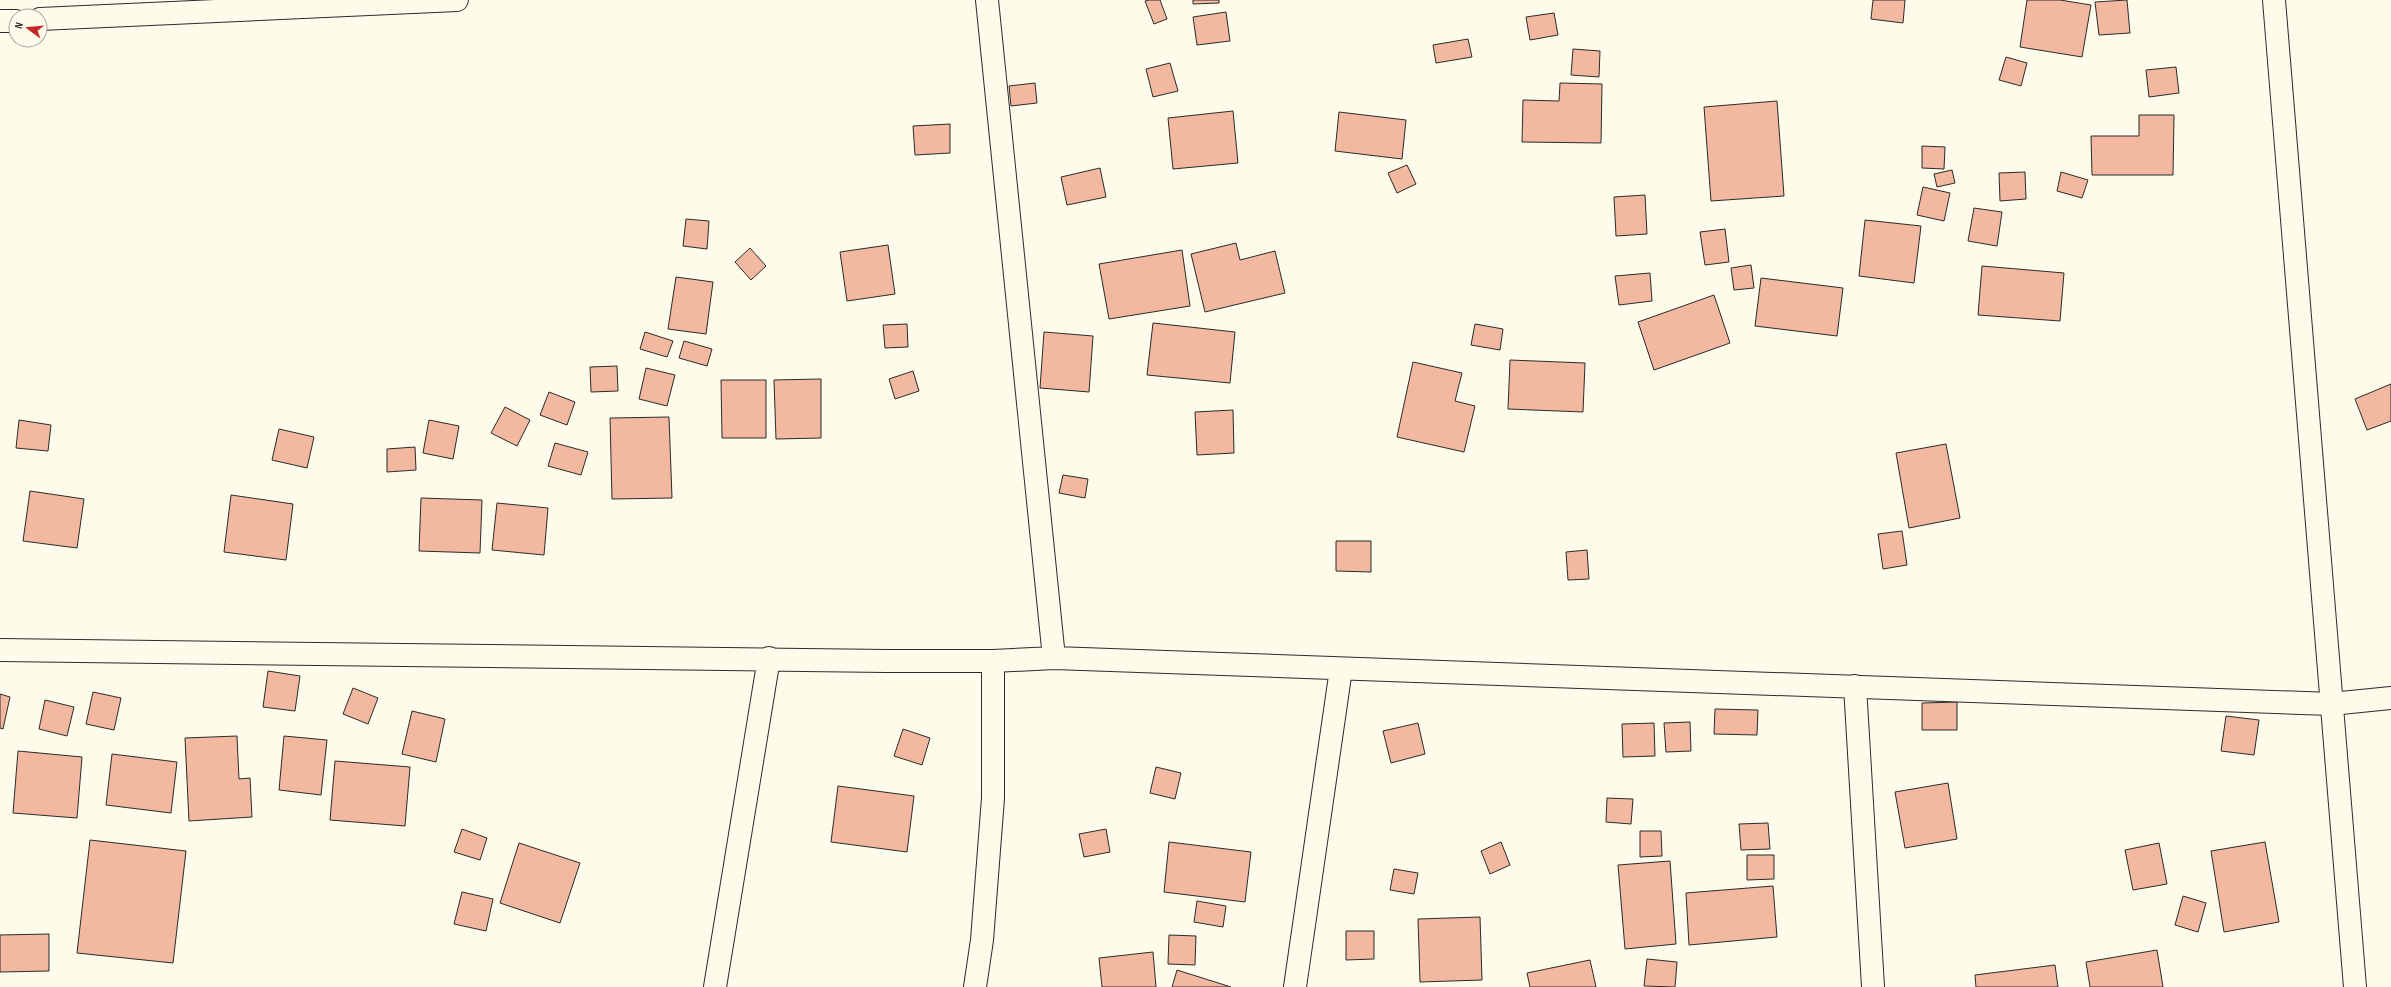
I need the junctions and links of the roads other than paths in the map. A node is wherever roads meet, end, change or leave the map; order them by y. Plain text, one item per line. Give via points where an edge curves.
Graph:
1 (456, 0) edge
2 (987, 0) edge
3 (2274, 0) edge
4 (48, 20) edge
5 (0, 650) edge
6 (769, 658) junction
7 (1054, 658) junction
8 (993, 661) junction
9 (1341, 668) junction
10 (1855, 686) junction
11 (2391, 698) edge
12 (2331, 704) junction
13 (716, 987) edge
14 (975, 987) edge
15 (1295, 987) edge
16 (1872, 987) edge
17 (2355, 987) edge

1 - 4 street
2 - 7 street
3 - 12 street
5 - 6 street
6 - 8 street
6 - 13 street
7 - 8 street
7 - 9 street
8 - 14 street via 993,798 982,940
9 - 10 street
9 - 15 street
10 - 12 street
10 - 16 street
11 - 12 street
12 - 17 street

